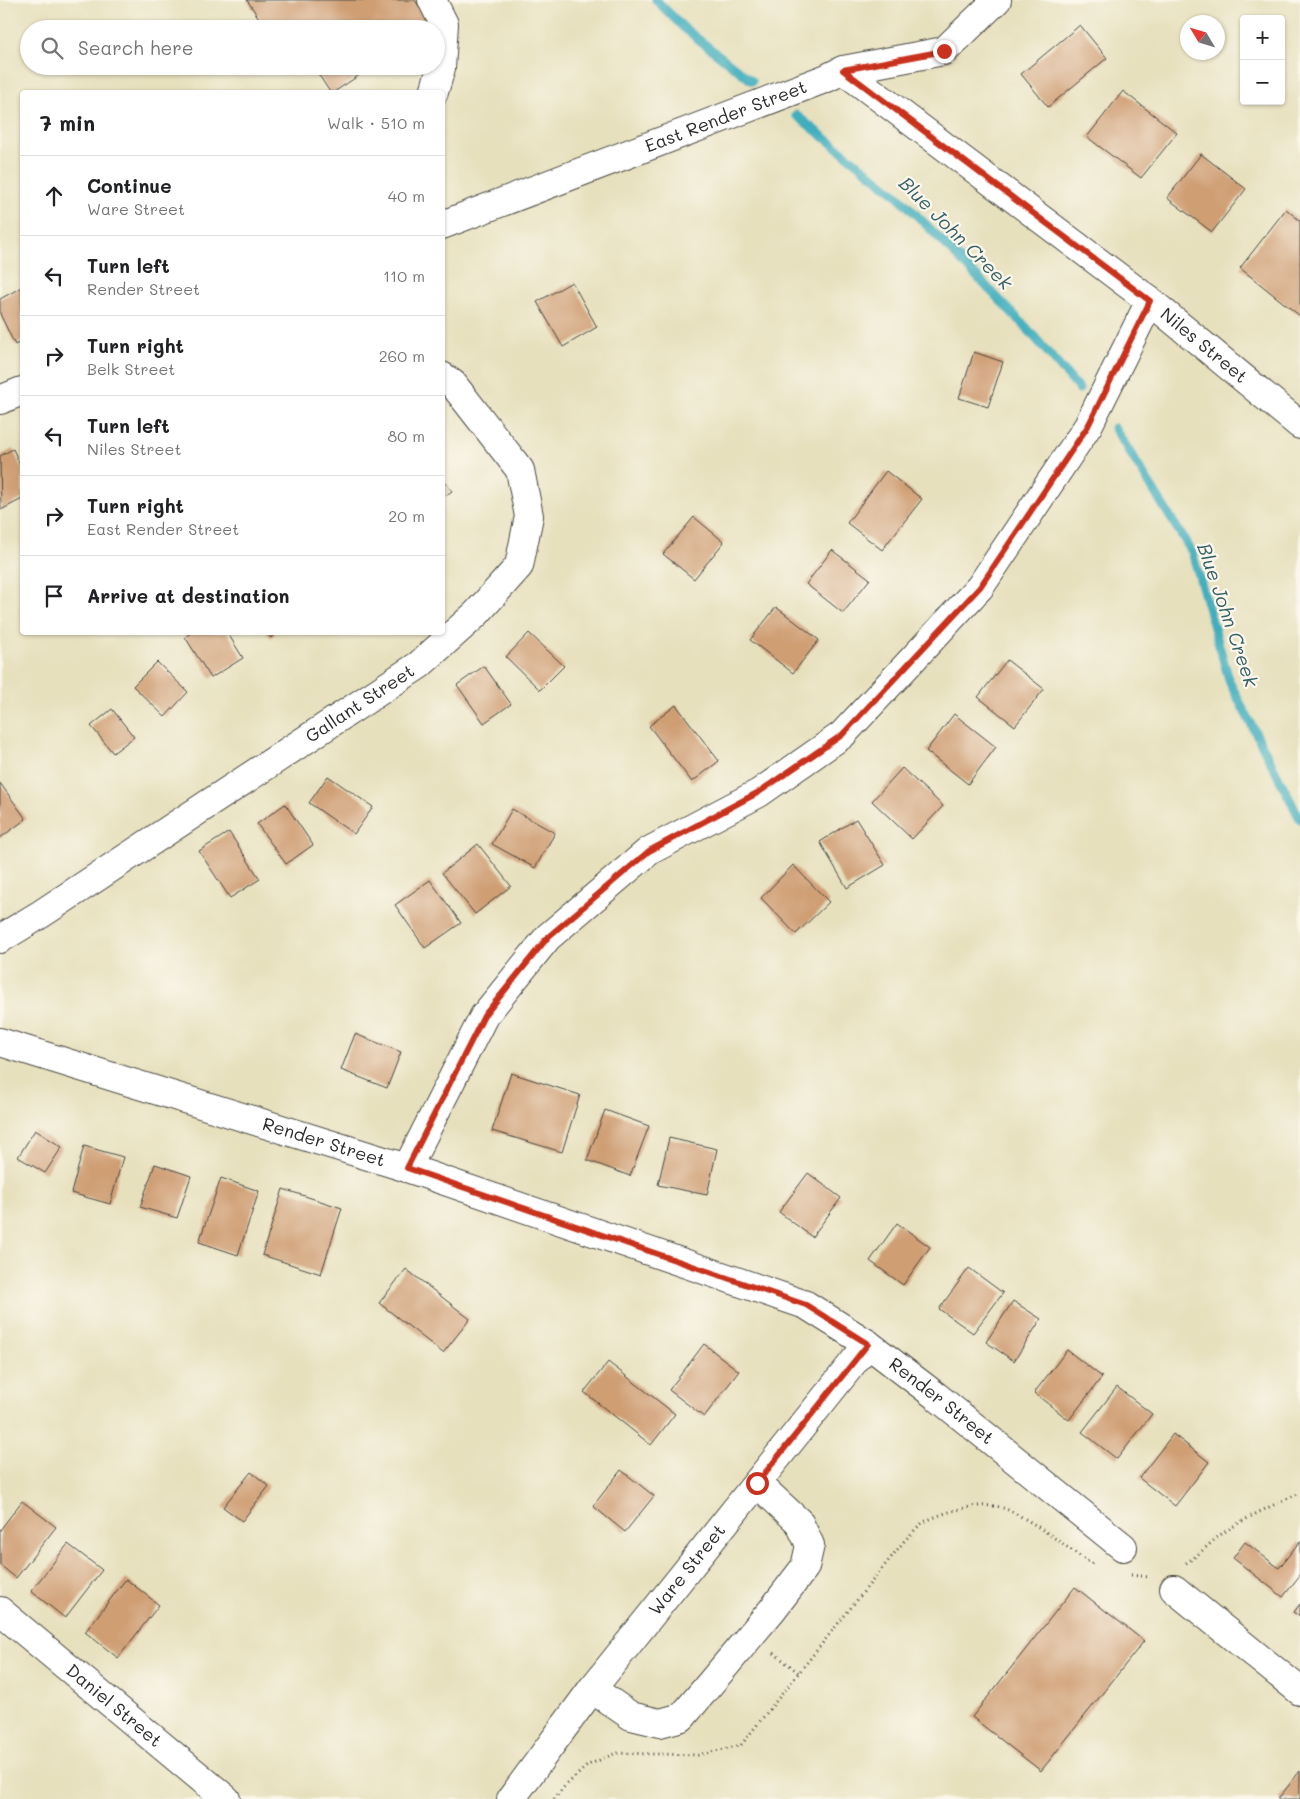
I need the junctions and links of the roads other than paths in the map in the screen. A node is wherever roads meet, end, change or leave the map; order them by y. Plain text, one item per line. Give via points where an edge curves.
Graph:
1 (432, 0) edge
2 (997, 0) edge
3 (442, 20) edge
4 (843, 70) junction
5 (439, 75) edge
6 (435, 90) edge
7 (445, 224) edge
8 (1150, 301) junction
9 (445, 378) edge
10 (20, 392) edge
11 (0, 400) edge
12 (1300, 424) edge
13 (0, 939) edge
14 (0, 1042) edge
15 (407, 1168) junction
16 (868, 1344) junction
17 (757, 1483) junction
18 (1123, 1547) dead end
19 (1169, 1578) road end
20 (0, 1611) edge
21 (592, 1689) junction
22 (1300, 1691) edge
23 (226, 1799) edge
24 (510, 1799) edge

1 - 3 street
2 - 4 street, East Render Street via 944,51
4 - 7 street, East Render Street
4 - 8 street, Niles Street
5 - 6 street
8 - 12 street, Niles Street
8 - 15 street via 1088,426 980,587 842,735 759,792 649,851 548,937 484,1016
9 - 13 street, Gallant Street via 520,470 529,516 519,566 476,614 419,664
10 - 11 street
14 - 15 street, Render Street
15 - 16 street, Render Street via 806,1305
16 - 17 street, Ware Street
16 - 18 street, Render Street
17 - 21 street, Ware Street
17 - 21 street via 799,1522 810,1545 805,1567 772,1610 682,1717 660,1723 631,1716
19 - 22 street
20 - 23 street, Daniel Street
21 - 24 street, Ware Street

